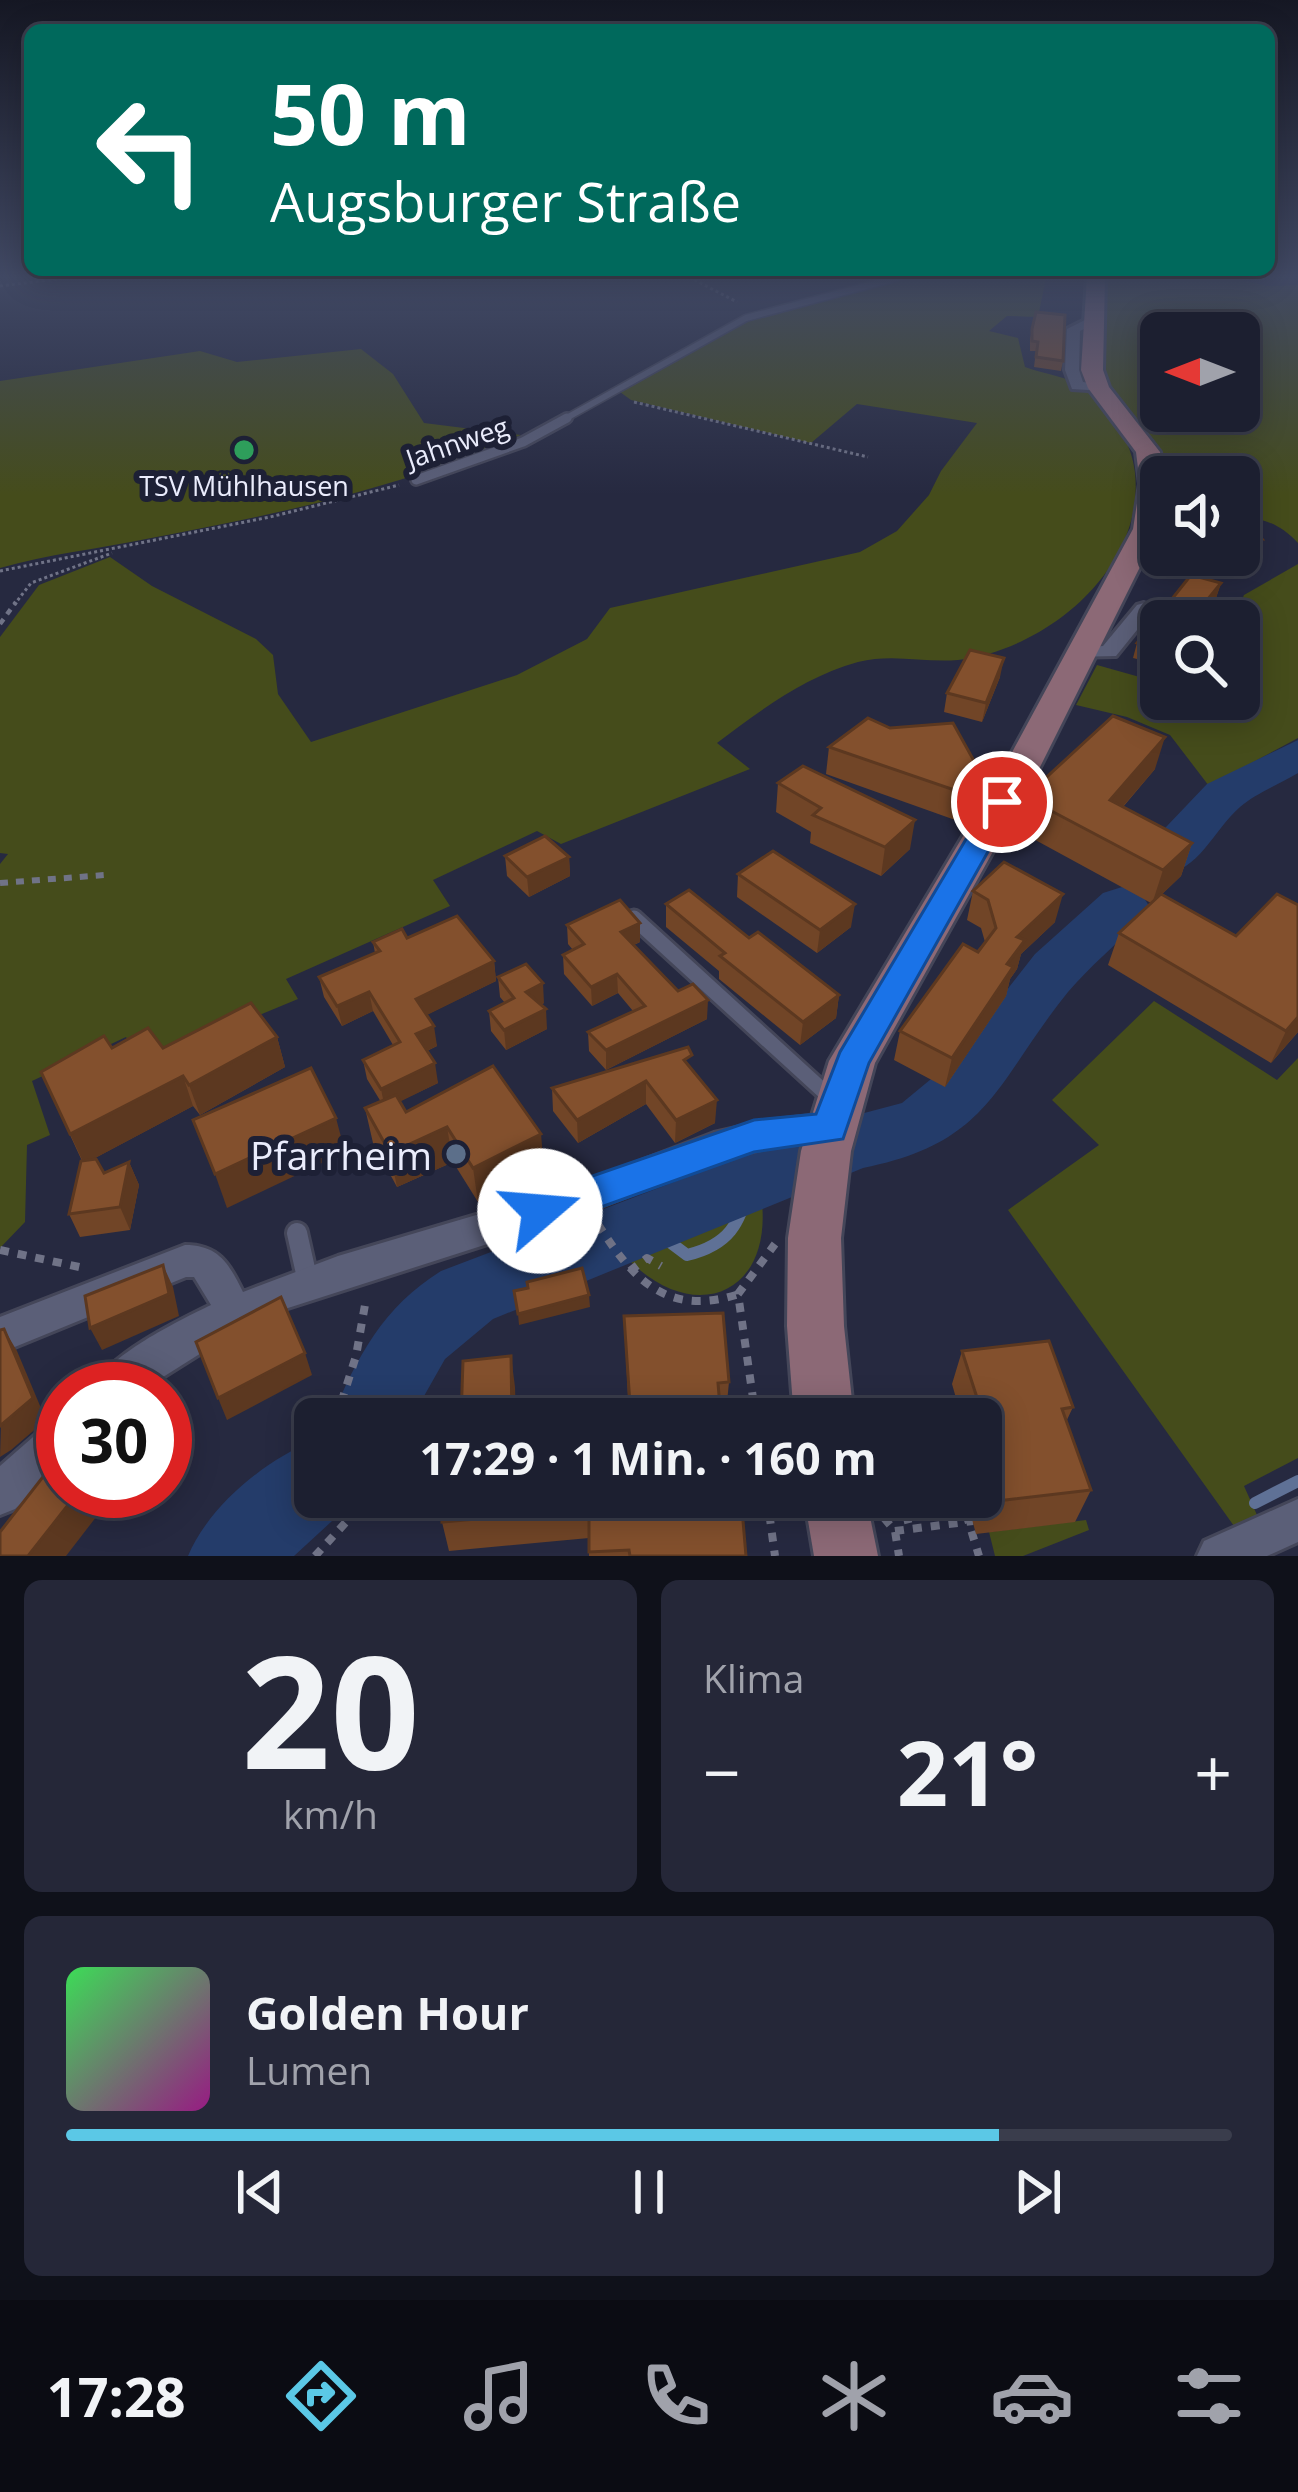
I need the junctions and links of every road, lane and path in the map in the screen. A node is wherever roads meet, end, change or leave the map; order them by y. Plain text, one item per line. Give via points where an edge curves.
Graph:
1 (684, 350) edge
2 (1093, 350) edge
3 (610, 395) junction
4 (456, 456) dead end
5 (868, 457) dead end
6 (468, 464) junction
7 (416, 480) joint
8 (126, 548) junction
9 (0, 571) edge
10 (1140, 614) edge
11 (0, 624) edge
12 (1078, 653) junction
13 (105, 875) dead end
14 (0, 883) edge
15 (634, 918) edge
16 (825, 1154) junction
17 (600, 1227) dead end
18 (297, 1233) dead end
19 (0, 1250) edge
20 (363, 1266) junction
21 (661, 1266) dead end
22 (84, 1268) dead end
23 (630, 1271) junction
24 (308, 1283) junction
25 (738, 1294) junction
26 (233, 1311) junction
27 (0, 1335) edge
28 (148, 1362) edge
29 (337, 1398) edge
30 (753, 1398) edge
31 (822, 1398) edge
32 (36, 1461) edge
33 (0, 1494) edge
34 (350, 1518) edge
35 (769, 1518) edge
36 (840, 1518) edge
37 (907, 1518) edge
38 (969, 1518) edge
39 (1298, 1520) edge
40 (970, 1522) junction
41 (910, 1530) junction
42 (315, 1556) edge
43 (775, 1556) edge
44 (846, 1556) edge
45 (899, 1556) edge
46 (979, 1556) edge
47 (1220, 1556) edge

1 - 3 lane, Jahnweg
2 - 12 main road via 1099,388 1148,452 1153,484 1139,545
3 - 5 path
3 - 6 lane, Jahnweg
4 - 6 lane
6 - 7 lane, Jahnweg
7 - 8 path, Jahnweg
8 - 9 path, Jahnweg
8 - 11 path via 31,583
10 - 12 street via 1109,652
12 - 16 main road via 1021,769 852,1061
13 - 14 path
15 - 16 lane
16 - 20 street via 754,1136
16 - 25 path
16 - 31 main road via 812,1304
17 - 23 path
18 - 24 lane
19 - 22 path
20 - 24 street
20 - 29 path via 360,1343
21 - 23 path via 647,1258
23 - 25 path via 680,1301 715,1304
24 - 26 street
25 - 30 path
26 - 27 street via 213,1270 185,1262
26 - 28 street
32 - 33 street
34 - 42 path
35 - 43 path
36 - 44 main road
37 - 41 path
38 - 40 path
39 - 47 street
40 - 41 path
40 - 46 path
41 - 45 path via 895,1532

